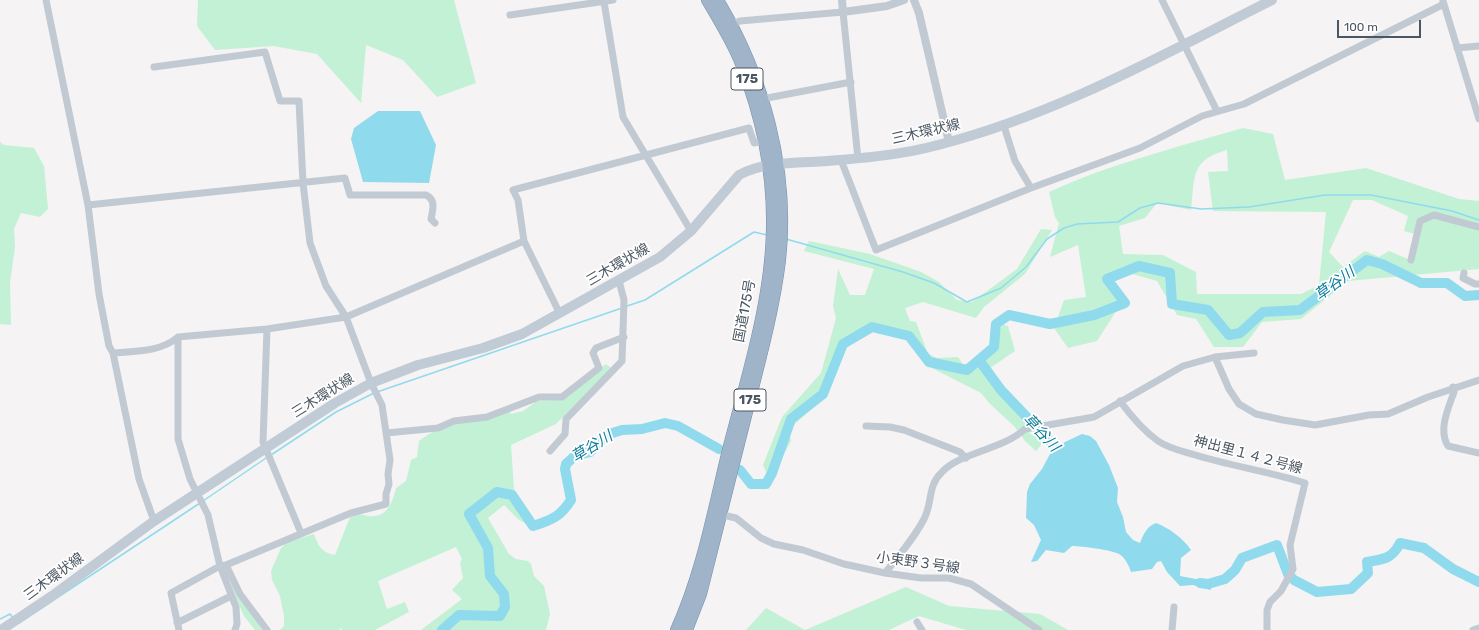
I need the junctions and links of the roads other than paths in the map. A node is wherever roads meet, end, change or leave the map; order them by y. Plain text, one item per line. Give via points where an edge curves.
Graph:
1 (46, 0) edge
2 (613, 0) edge
3 (707, 0) edge
4 (718, 0) edge
5 (842, 0) edge
6 (904, 0) edge
7 (914, 0) edge
8 (1162, 0) edge
9 (1272, 0) edge
10 (604, 2) junction
11 (1443, 2) edge
12 (843, 12) junction
13 (510, 15) dead end
14 (728, 26) junction
15 (1183, 45) junction
16 (1479, 46) edge
17 (1457, 48) junction
18 (154, 67) dead end
19 (851, 82) junction
20 (762, 98) junction
21 (1217, 111) junction
22 (1479, 119) edge
23 (1004, 126) junction
24 (763, 141) junction
25 (949, 142) junction
26 (646, 155) junction
27 (858, 159) junction
28 (841, 160) junction
29 (773, 165) junction
30 (303, 183) junction
31 (1031, 188) junction
32 (88, 205) junction
33 (435, 223) dead end
34 (1479, 227) edge
35 (690, 231) junction
36 (524, 241) junction
37 (1411, 260) dead end
38 (1464, 273) dead end
39 (620, 281) junction
40 (1479, 284) edge
41 (560, 314) junction
42 (346, 317) junction
43 (267, 329) junction
44 (178, 337) junction
45 (624, 337) junction
46 (113, 352) junction
47 (1254, 353) dead end
48 (1215, 357) junction
49 (1479, 380) edge
50 (371, 383) junction
51 (1453, 388) junction
52 (1120, 401) junction
53 (866, 426) dead end
54 (386, 433) junction
55 (266, 449) junction
56 (550, 451) dead end
57 (1479, 453) edge
58 (966, 458) junction
59 (197, 494) junction
60 (717, 513) junction
61 (154, 521) junction
62 (301, 533) junction
63 (223, 566) junction
64 (885, 573) junction
65 (231, 596) junction
66 (1174, 607) dead end
67 (917, 622) dead end
68 (178, 626) edge
69 (1479, 628) edge
70 (1, 630) edge
71 (234, 630) edge
72 (267, 630) edge
73 (676, 630) edge
74 (687, 630) edge
75 (922, 630) edge
76 (1039, 630) edge
77 (1172, 630) edge
78 (1267, 630) edge
79 (1474, 630) edge

1 - 32 street
2 - 10 street
3 - 14 highway, 国道175号 / 175
4 - 14 highway, 国道175号 / 175
5 - 12 street
6 - 12 street via 887,6
7 - 25 street via 920,13
8 - 15 street
9 - 15 main road, 三木環状線
10 - 13 street
10 - 26 street via 623,117
11 - 17 street
11 - 21 street via 1244,104
12 - 14 street via 782,16
12 - 19 street
14 - 20 highway, 国道175号 / 175 via 752,65
14 - 24 highway, 国道175号 / 175 via 747,79
15 - 21 street
15 - 23 main road, 三木環状線
16 - 17 street
17 - 22 street
18 - 30 street via 265,52 280,101 299,101
19 - 20 street
19 - 27 street
20 - 29 highway, 国道175号 / 175
21 - 31 street via 1140,148
23 - 25 main road, 三木環状線
23 - 31 street via 1015,161
24 - 26 street via 754,143 749,128
24 - 29 highway, 国道175号 / 175
25 - 27 main road, 三木環状線 via 909,153
26 - 35 street
26 - 36 street via 513,190 518,200
27 - 28 main road, 三木環状線
28 - 29 main road, 三木環状線
28 - 31 street via 876,250
29 - 35 main road, 三木環状線 via 754,168 738,175
29 - 60 highway, 国道175号 / 175 via 772,229 766,289
30 - 32 street
30 - 33 street via 345,178 350,195 426,195 434,203 432,219
30 - 42 street via 310,243 326,286
32 - 46 street via 99,294 109,346
34 - 37 street via 1434,214 1420,221
35 - 39 main road, 三木環状線 via 660,257
36 - 41 street
36 - 42 street
38 - 40 street via 1463,278 1467,281
39 - 41 main road, 三木環状線
39 - 45 street via 624,300
41 - 50 main road, 三木環状線 via 516,336 483,348 418,365
42 - 43 street
42 - 50 street
43 - 44 street
43 - 55 street via 263,442
44 - 46 street via 169,344 145,350
44 - 59 street via 178,439
45 - 54 street via 596,348 593,353 599,368 562,397 539,397 487,417 454,421 438,428
45 - 56 street via 622,361 566,419 565,434
46 - 61 street via 139,479
47 - 48 street
48 - 51 street via 1229,389 1239,404 1256,414 1299,423 1315,425 1388,414
48 - 52 street via 1183,366
49 - 51 street
50 - 54 street via 382,405
50 - 55 main road, 三木環状線 via 335,403
51 - 57 street via 1444,422 1444,440 1448,446
52 - 58 street via 1094,418 1036,426
52 - 78 street, 神出里１４２号線 via 1147,432 1166,446 1305,483 1290,545 1292,569 1280,591 1270,602 1267,610
53 - 58 street via 904,430 960,452
54 - 62 street via 390,460 390,484 386,504 351,513
55 - 59 main road, 三木環状線
55 - 62 street
58 - 64 street via 943,470 934,480 926,517
59 - 61 main road, 三木環状線
59 - 63 street via 208,516
60 - 64 street, 小束野３号線 via 736,518 761,538 774,544
60 - 73 highway, 国道175号 / 175
60 - 74 highway, 国道175号 / 175 via 701,594
61 - 70 main road, 三木環状線
62 - 63 street
63 - 65 street
63 - 68 street via 171,593
63 - 72 street
64 - 76 street, 小束野３号線 via 921,578 949,578 971,584
65 - 68 street
65 - 71 street via 236,607 237,624
66 - 77 street
67 - 75 street
69 - 79 street

